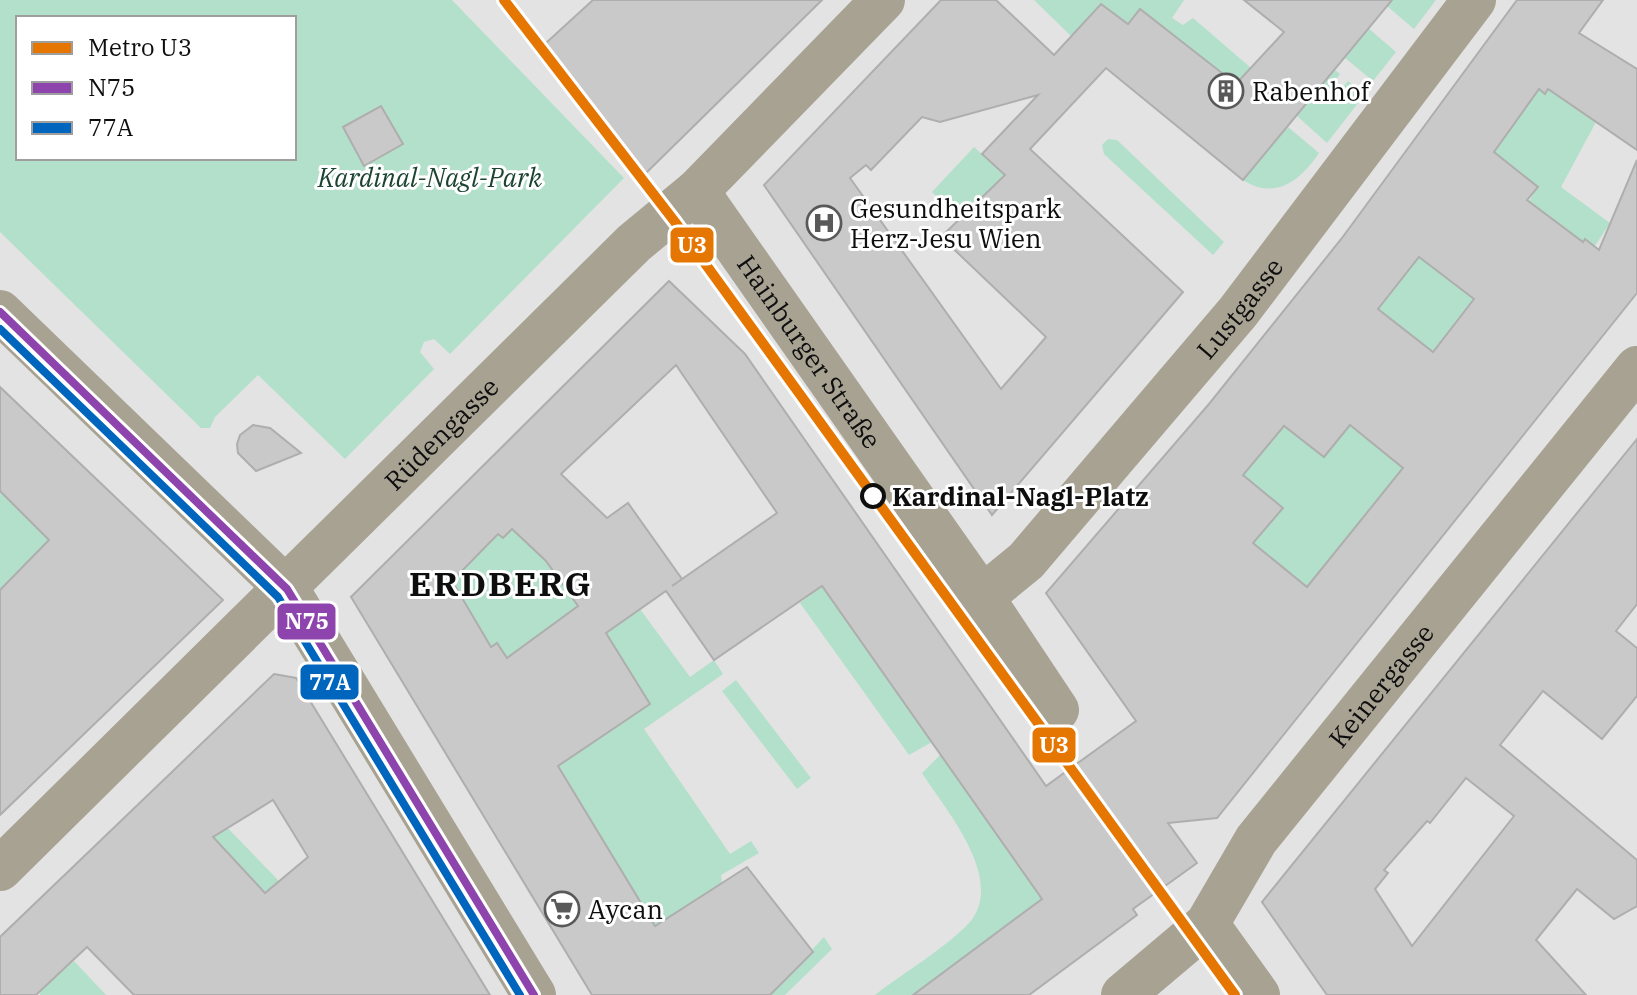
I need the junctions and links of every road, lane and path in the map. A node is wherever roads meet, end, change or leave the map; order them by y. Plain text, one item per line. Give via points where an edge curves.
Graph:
1 (883, 0) edge
2 (1474, 0) edge
3 (697, 191) junction
4 (0, 312) edge
5 (1637, 368) edge
6 (287, 589) junction
7 (982, 597) junction
8 (1057, 710) dead end
9 (0, 869) edge
10 (1207, 924) junction
11 (534, 995) edge
12 (1123, 995) edge
13 (1258, 995) edge

1 - 3 street, Rüdengasse
2 - 7 street, Lustgasse via 1238,312 1026,561
3 - 6 street, Rüdengasse via 634,243
3 - 7 street, Hainburger Straße
4 - 6 street
5 - 10 street, Keinergasse via 1256,840
6 - 9 street, Rüdengasse
6 - 11 street
7 - 8 street, Hainburger Straße
10 - 12 street, Keinergasse
10 - 13 street

